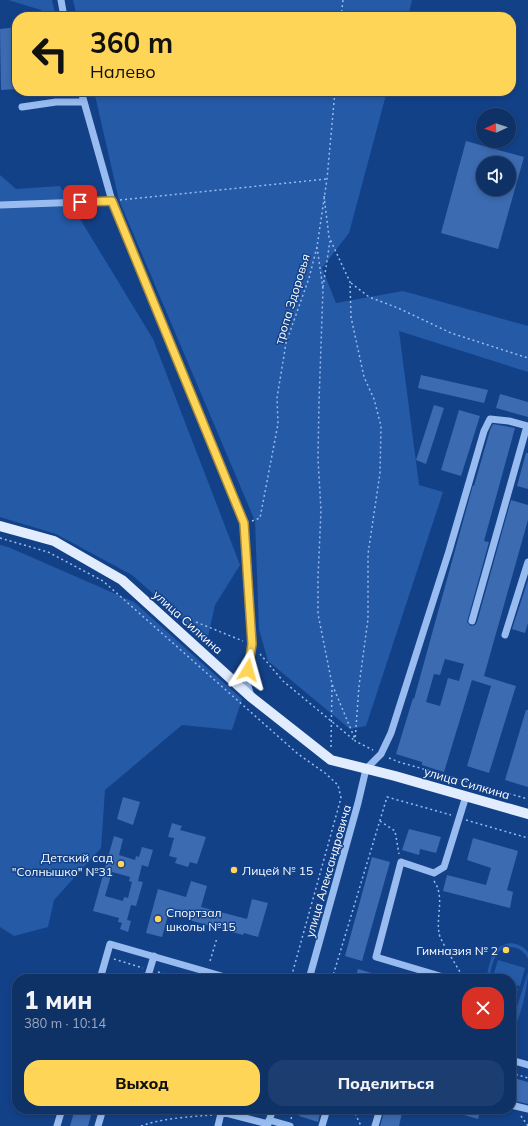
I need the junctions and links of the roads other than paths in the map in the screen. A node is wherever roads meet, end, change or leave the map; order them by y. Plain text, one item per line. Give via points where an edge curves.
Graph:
1 (61, 0) edge
2 (63, 12) edge
3 (82, 96) edge
4 (84, 102) junction
5 (22, 106) dead end
6 (112, 201) junction
7 (0, 205) edge
8 (528, 426) edge
9 (0, 526) edge
10 (528, 562) edge
11 (472, 621) dead end
12 (505, 635) dead end
13 (251, 697) junction
14 (366, 769) junction
15 (466, 796) junction
16 (528, 814) edge
17 (154, 956) junction
18 (101, 974) edge
19 (149, 974) edge
20 (215, 974) edge
21 (310, 974) edge
22 (433, 974) edge
23 (516, 1061) edge
24 (528, 1065) edge
25 (516, 1106) edge
26 (528, 1109) edge
27 (61, 1114) edge
28 (102, 1114) edge
29 (221, 1114) edge
30 (235, 1114) edge
31 (272, 1114) edge
32 (326, 1114) edge
33 (379, 1114) edge
34 (269, 1124) edge
35 (57, 1126) edge
36 (98, 1126) edge
37 (218, 1126) edge
38 (290, 1126) edge
39 (322, 1126) edge
40 (375, 1126) edge

1 - 2 street
3 - 4 street
4 - 5 street
4 - 6 street
6 - 7 street
6 - 13 street via 244,523 252,644 247,683
8 - 11 street
8 - 14 street via 490,419 484,431 392,733 381,754
9 - 13 main road, улица Силкина via 54,542 122,580
10 - 12 street
13 - 14 main road, улица Силкина via 331,760
14 - 15 main road, улица Силкина
14 - 21 street, улица Александровича
15 - 16 main road, улица Силкина
15 - 22 street via 444,868 434,873 401,862 376,957
17 - 18 street via 110,944
17 - 19 street
17 - 20 street
23 - 24 street
25 - 26 street
27 - 35 street
28 - 36 street
29 - 37 street
30 - 34 street
31 - 34 street
32 - 39 street
33 - 40 street
34 - 38 street

